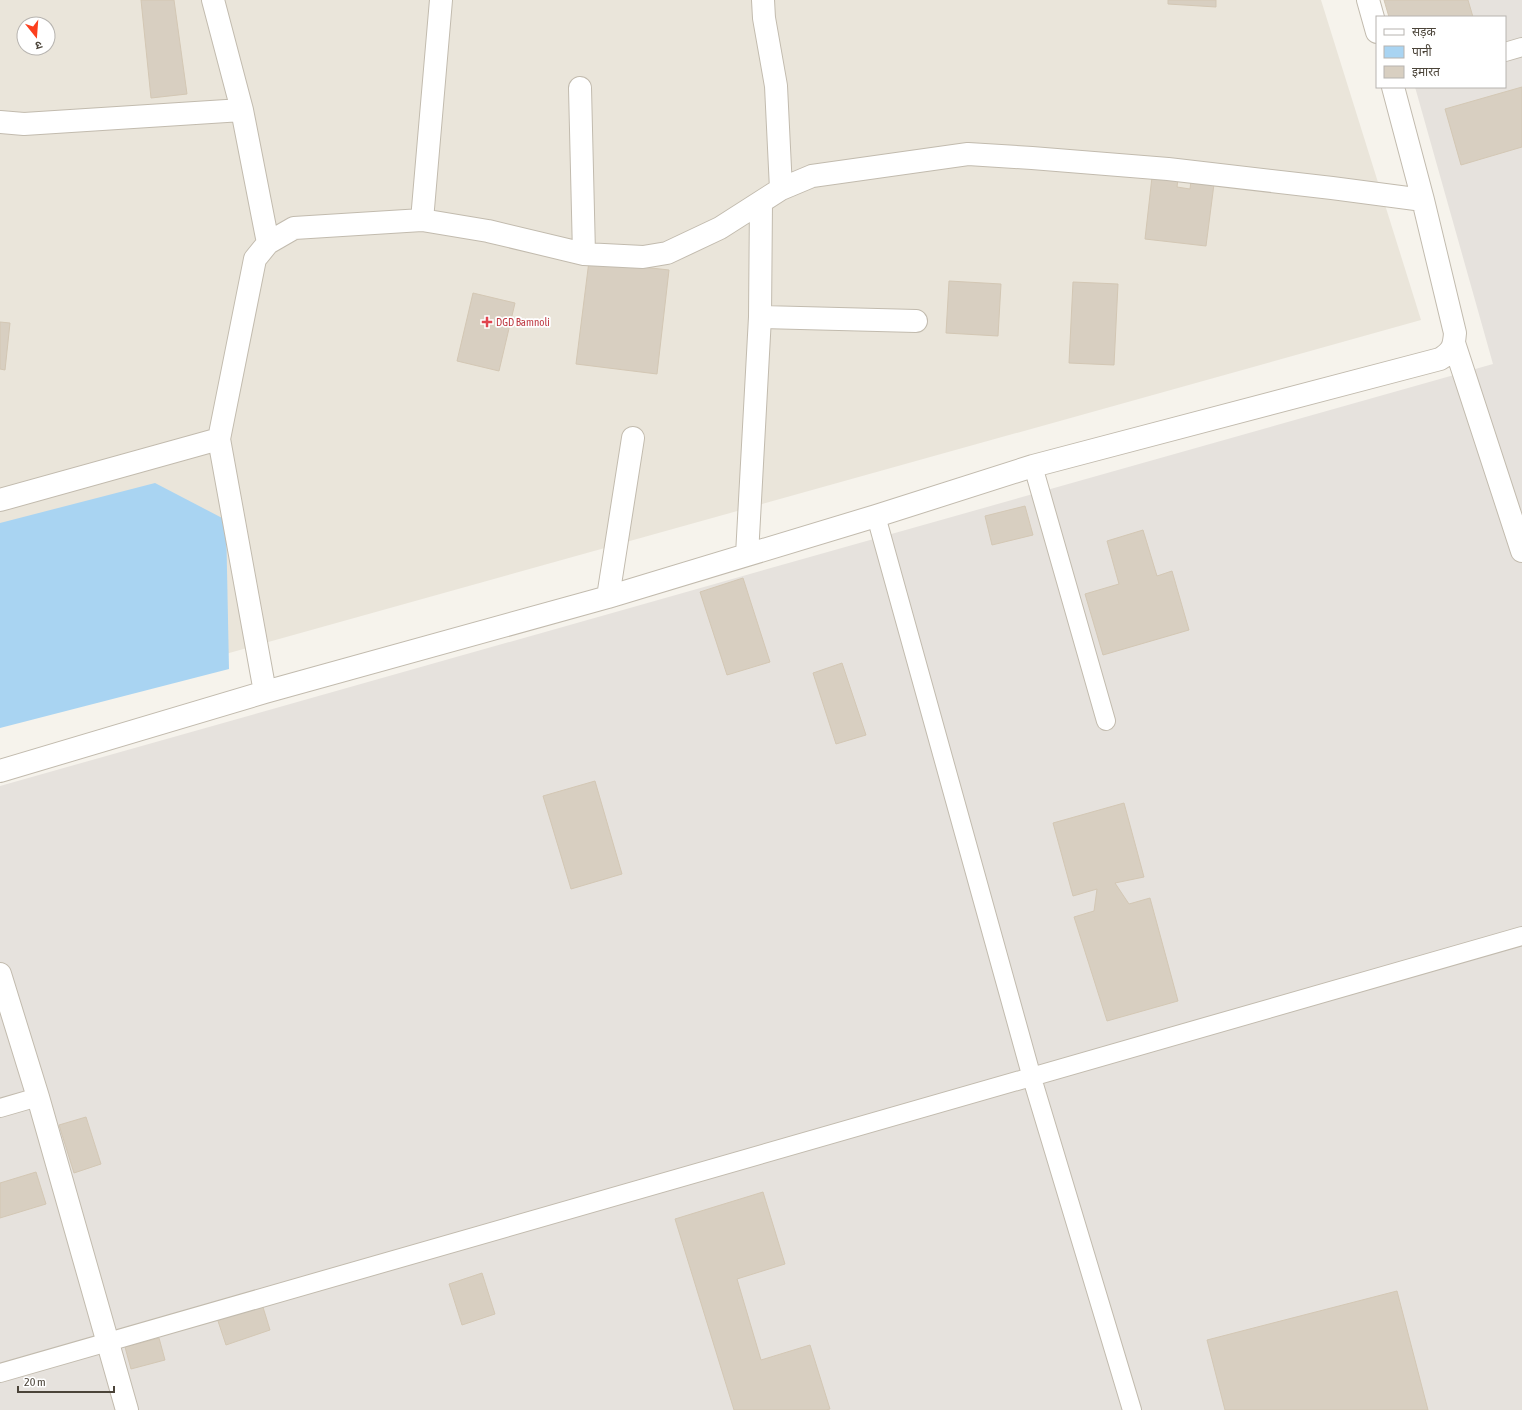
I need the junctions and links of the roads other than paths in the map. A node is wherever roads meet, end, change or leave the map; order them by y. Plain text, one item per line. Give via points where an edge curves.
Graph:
1 (213, 0) edge
2 (441, 0) edge
3 (763, 0) edge
4 (1368, 0) edge
5 (1376, 28) edge
6 (1522, 47) edge
7 (1506, 52) edge
8 (580, 88) dead end
9 (1393, 88) edge
10 (242, 110) junction
11 (0, 122) edge
12 (781, 190) junction
13 (1424, 200) junction
14 (761, 202) junction
15 (422, 220) junction
16 (268, 243) junction
17 (584, 254) junction
18 (760, 317) junction
19 (916, 321) dead end
20 (1454, 344) junction
21 (633, 438) dead end
22 (219, 439) junction
23 (1033, 466) junction
24 (0, 500) edge
25 (876, 516) junction
26 (1522, 551) edge
27 (747, 555) junction
28 (608, 597) junction
29 (265, 692) junction
30 (1106, 721) dead end
31 (0, 771) edge
32 (1522, 936) edge
33 (0, 974) edge
34 (1032, 1078) junction
35 (38, 1097) junction
36 (0, 1108) edge
37 (107, 1341) junction
38 (0, 1373) edge
39 (127, 1410) edge
40 (1132, 1410) edge

1 - 10 street
2 - 15 street
3 - 12 street via 776,86
4 - 5 street
6 - 7 lane
8 - 17 street
9 - 13 street
10 - 11 street via 24,124
10 - 16 street
12 - 13 street via 812,176 968,154 1168,169
12 - 14 street
13 - 20 street via 1455,333
14 - 17 street via 720,228 667,253 643,256
14 - 18 street
15 - 16 street via 294,228
15 - 17 street via 488,231
16 - 22 street via 255,259
18 - 19 street
18 - 27 street
20 - 23 street via 1449,353 1440,359
20 - 26 street
21 - 28 street
22 - 24 street
22 - 29 street
23 - 25 street
23 - 30 lane
25 - 27 street
25 - 34 lane
27 - 28 street
28 - 29 street
29 - 31 street
32 - 34 lane
33 - 35 street
34 - 37 lane
34 - 40 lane
35 - 36 lane
35 - 37 street
37 - 38 lane
37 - 39 street

